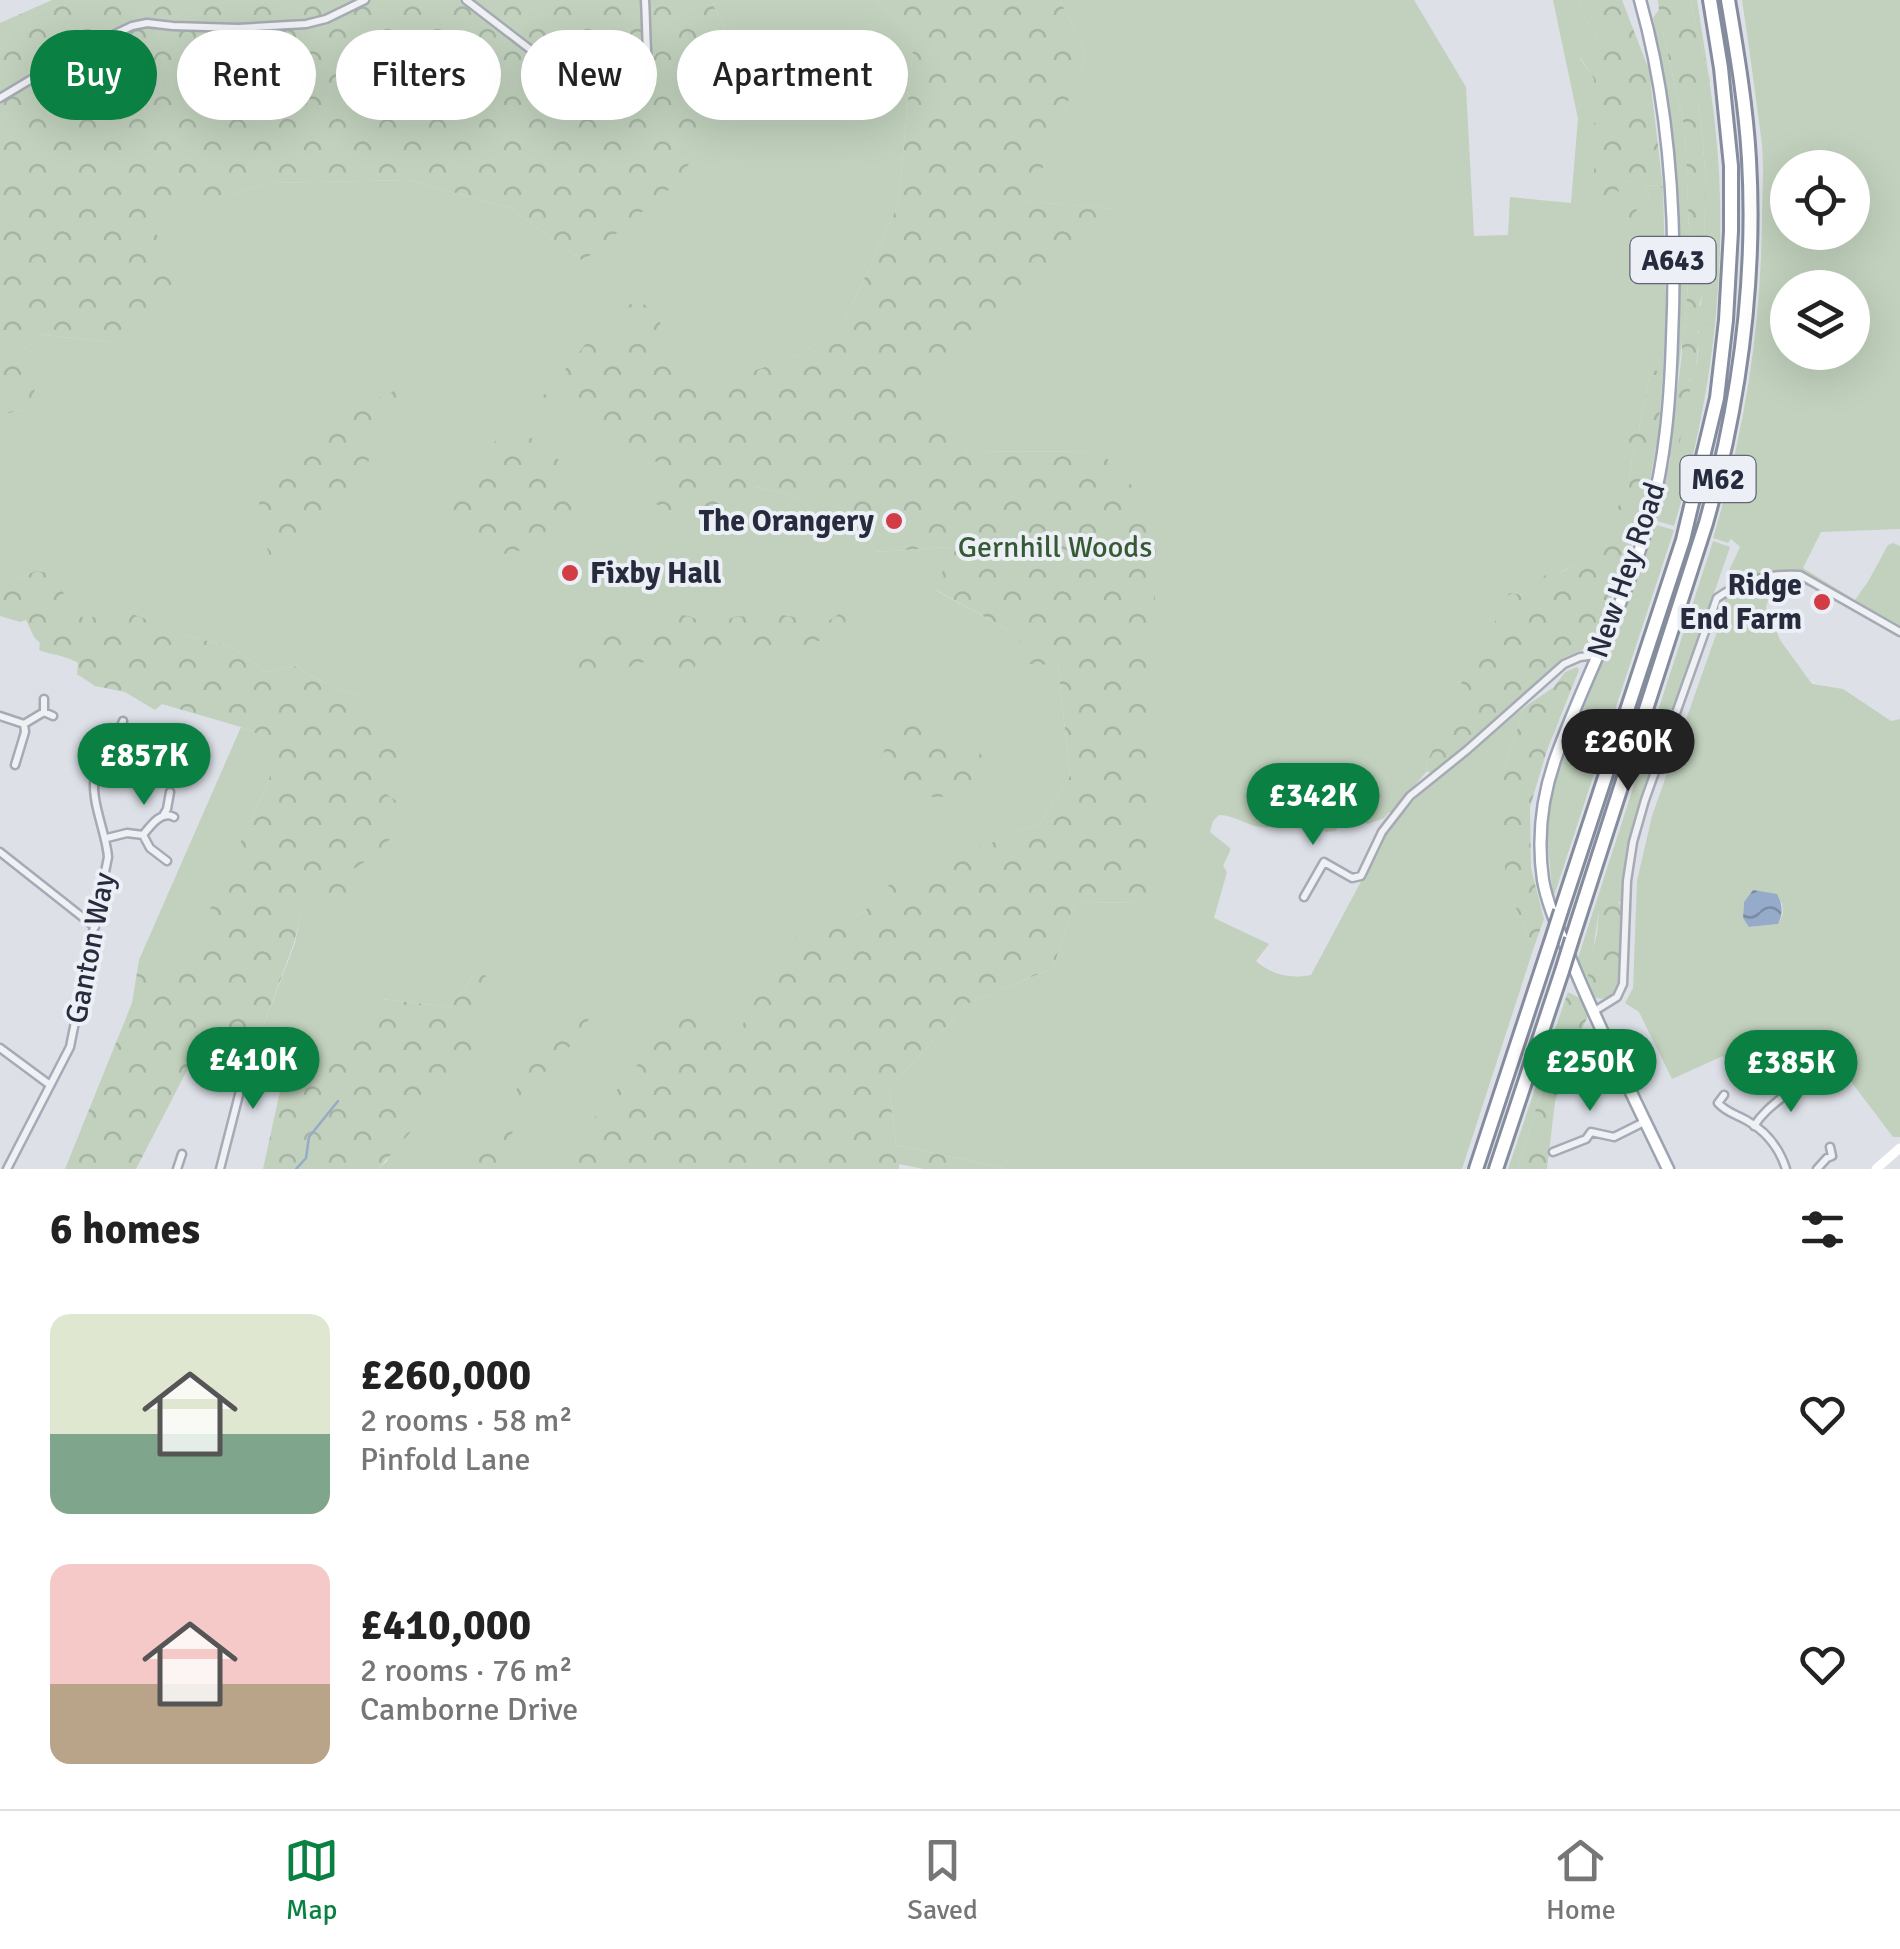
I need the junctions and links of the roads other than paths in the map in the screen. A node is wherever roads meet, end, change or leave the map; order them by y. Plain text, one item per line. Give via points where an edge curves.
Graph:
1 (365, 0) edge
2 (466, 0) edge
3 (646, 0) edge
4 (1640, 0) edge
5 (1710, 0) edge
6 (1728, 0) edge
7 (0, 98) edge
8 (1900, 632) edge
9 (1597, 655) junction
10 (44, 699) dead end
11 (44, 712) junction
12 (0, 716) edge
13 (53, 716) dead end
14 (123, 721) dead end
15 (24, 724) junction
16 (119, 733) junction
17 (204, 748) dead end
18 (15, 765) dead end
19 (170, 792) dead end
20 (164, 815) junction
21 (174, 817) dead end
22 (143, 835) junction
23 (106, 838) junction
24 (0, 852) edge
25 (167, 862) dead end
26 (1304, 897) dead end
27 (95, 927) junction
28 (1593, 1012) junction
29 (0, 1048) edge
30 (233, 1080) dead end
31 (1801, 1081) dead end
32 (50, 1085) junction
33 (1724, 1096) dead end
34 (1645, 1122) junction
35 (1754, 1126) junction
36 (1830, 1147) dead end
37 (1900, 1148) edge
38 (1553, 1152) dead end
39 (182, 1154) dead end
40 (0, 1164) edge
41 (7, 1169) edge
42 (178, 1169) edge
43 (220, 1169) edge
44 (1476, 1169) edge
45 (1496, 1169) edge
46 (1668, 1169) edge
47 (1786, 1169) edge
48 (1817, 1169) edge
49 (1876, 1169) edge

1 - 7 street via 306,24 132,26
2 - 3 street via 604,107 620,110 640,102 648,88
4 - 9 main road, New Hey Road / A643 via 1669,163 1672,361 1657,490
5 - 44 highway, M62, bridge via 1731,166 1717,398 1683,540
6 - 45 highway, M62, bridge via 1750,199 1735,403 1706,523
8 - 28 street via 1800,575 1749,580 1717,598 1633,842 1621,991
9 - 26 street via 1564,664 1410,796 1360,876 1324,862
9 - 28 main road, New Hey Road / A643 via 1550,773 1540,840 1550,908
10 - 11 street
11 - 13 street
11 - 15 street
12 - 15 street
14 - 16 street, Ganton Way
15 - 18 street
16 - 17 street via 173,752 193,741
16 - 23 street, Ganton Way via 94,778
19 - 20 street
20 - 21 street
20 - 22 street
22 - 23 street
22 - 25 street
23 - 27 street, Ganton Way
24 - 27 street
27 - 32 street, Ganton Way via 70,1047
28 - 34 main road, New Hey Road / A643
29 - 32 street
30 - 43 street via 242,1082
31 - 35 street
32 - 41 street, Ganton Way
33 - 35 street via 1722,1108
34 - 38 street via 1614,1137 1592,1132
34 - 46 main road, New Hey Road / A643
35 - 47 street via 1775,1145
36 - 48 street via 1832,1156
37 - 49 main road
39 - 42 street
40 - 41 street

